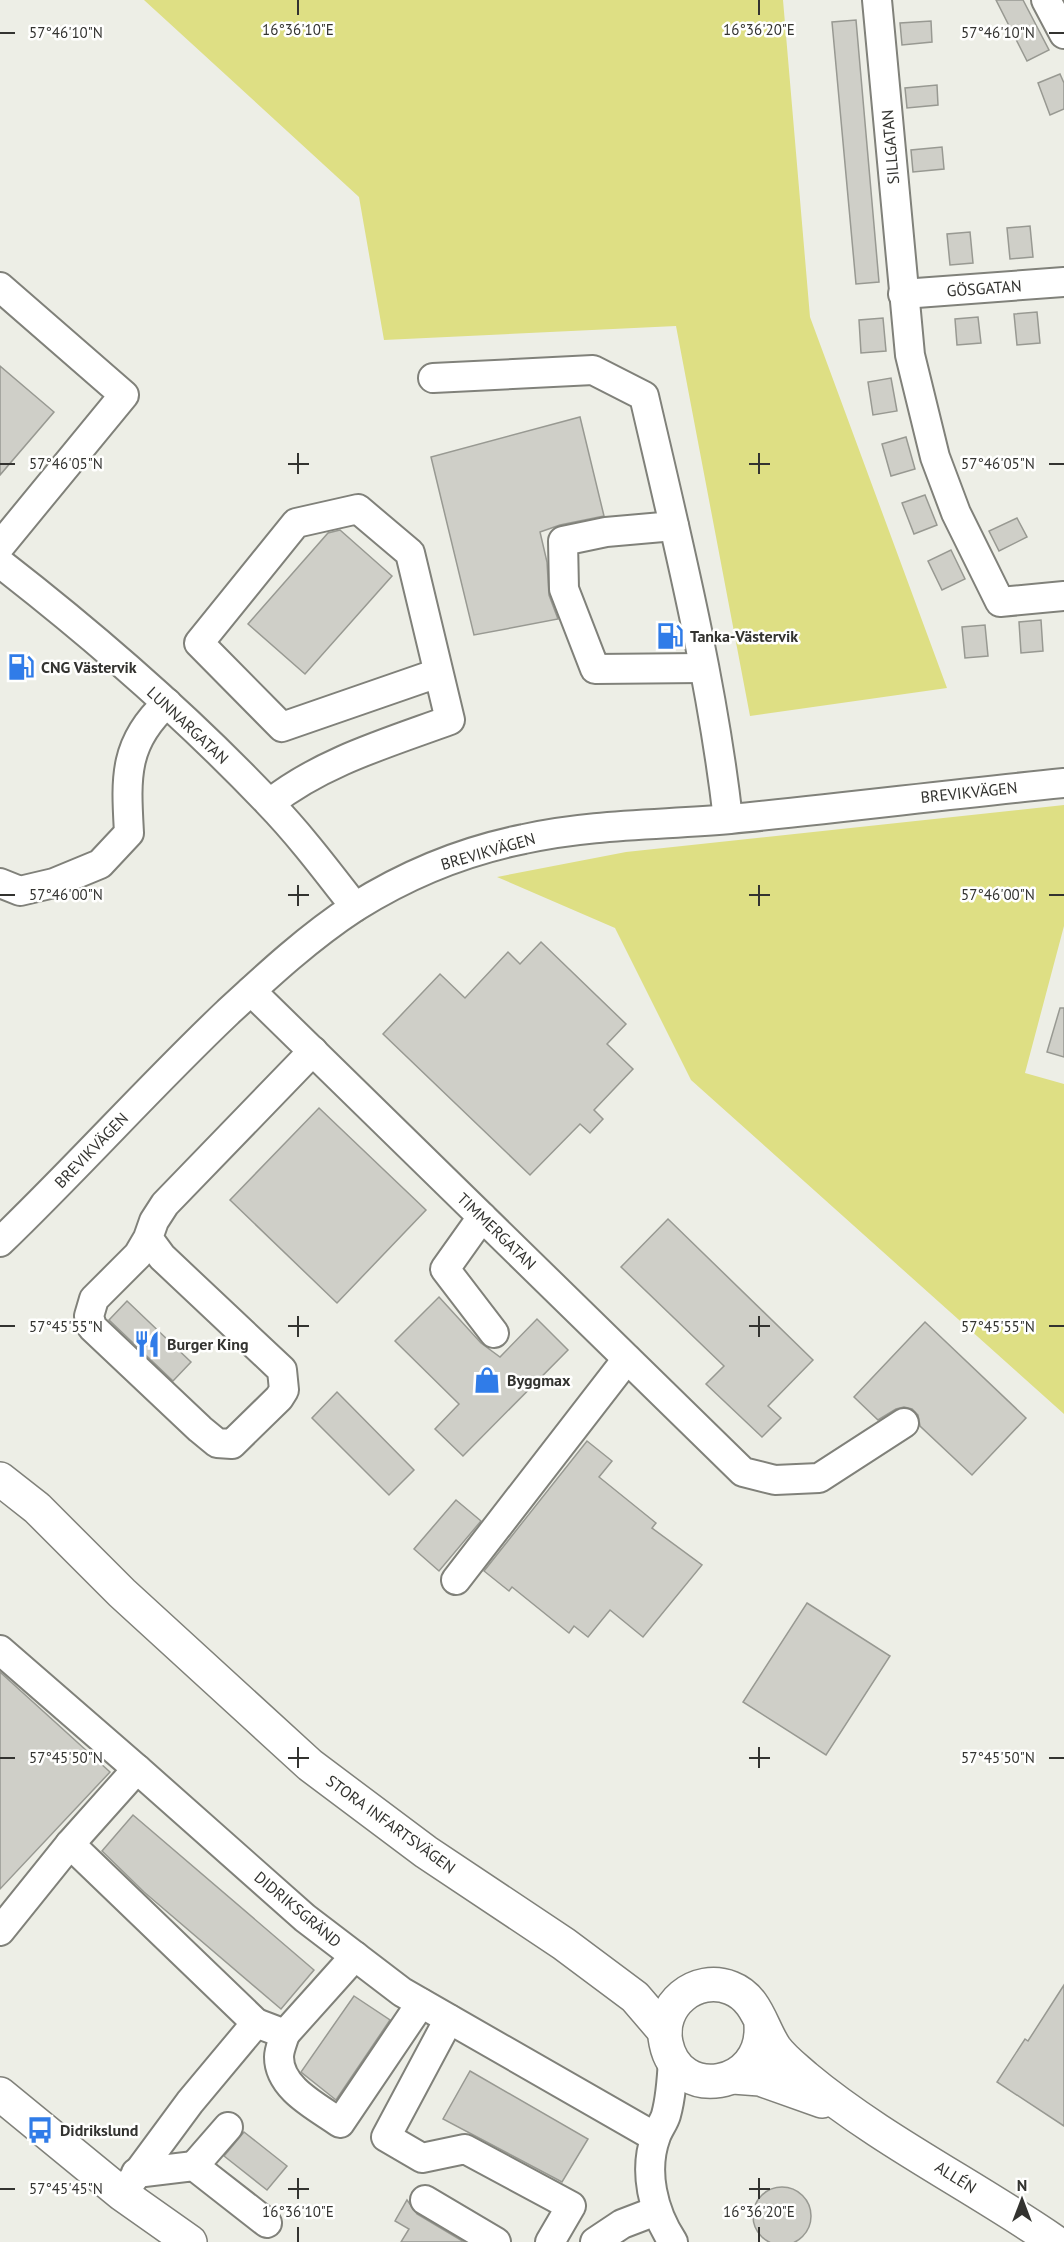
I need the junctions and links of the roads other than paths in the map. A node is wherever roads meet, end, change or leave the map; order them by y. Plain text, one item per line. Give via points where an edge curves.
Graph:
1 (877, 0) edge
2 (1046, 0) edge
3 (1064, 34) edge
4 (1064, 282) edge
5 (0, 287) edge
6 (903, 294) junction
7 (433, 378) dead end
8 (674, 526) junction
9 (0, 546) edge
10 (0, 562) edge
11 (1064, 597) edge
12 (702, 668) junction
13 (438, 673) junction
14 (167, 703) junction
15 (1064, 783) edge
16 (270, 803) junction
17 (728, 819) junction
18 (0, 883) edge
19 (355, 907) junction
20 (251, 991) junction
21 (313, 1051) junction
22 (38, 1205) junction
23 (482, 1217) junction
24 (0, 1242) edge
25 (155, 1247) junction
26 (0, 1266) edge
27 (495, 1333) dead end
28 (627, 1359) junction
29 (904, 1423) dead end
30 (0, 1479) edge
31 (0, 1505) edge
32 (456, 1580) dead end
33 (122, 1593) junction
34 (0, 1650) edge
35 (137, 1769) junction
36 (70, 1845) junction
37 (0, 1931) edge
38 (564, 1944) junction
39 (355, 1956) junction
40 (696, 1987) junction
41 (421, 2002) junction
42 (449, 2019) junction
43 (256, 2023) junction
44 (761, 2025) junction
45 (285, 2034) junction
46 (668, 2046) junction
47 (725, 2079) junction
48 (0, 2094) edge
49 (854, 2115) junction
50 (228, 2127) dead end
51 (660, 2127) junction
52 (194, 2166) junction
53 (129, 2184) junction
54 (425, 2200) dead end
55 (656, 2211) junction
56 (267, 2223) dead end
57 (190, 2242) edge
58 (496, 2242) edge
59 (550, 2242) edge
60 (595, 2242) edge
61 (673, 2242) edge
62 (1055, 2242) edge

1 - 6 street, SILLGATAN
2 - 3 street
4 - 6 street, GÖSGATAN
5 - 9 street via 124,395
6 - 11 street, SILLGATAN via 910,355 935,458 956,513 1000,603
7 - 8 street via 592,370 644,396
8 - 12 street
8 - 12 street via 606,532 563,541 564,588 595,669
10 - 14 street, LUNNARGATAN
12 - 17 street via 722,766
13 - 13 street via 410,553 358,509 296,523 200,644 282,727
13 - 16 street via 450,720 344,759 292,785
14 - 16 street, LUNNARGATAN
14 - 18 street via 155,714 130,759 126,778 129,832 120,844 100,864 54,883 20,891
15 - 17 street, BREVIKVÄGEN
16 - 19 street, LUNNARGATAN
17 - 19 street, BREVIKVÄGEN via 524,839 430,868
19 - 20 street, BREVIKVÄGEN via 319,932
20 - 21 street, TIMMERGATAN
20 - 22 street, BREVIKVÄGEN via 178,1060
21 - 23 street, TIMMERGATAN
21 - 25 street via 165,1204 154,1221
22 - 24 street, BREVIKVÄGEN
22 - 26 street, BREVIKVÄGEN
23 - 27 street via 445,1269
23 - 28 street, TIMMERGATAN
25 - 25 street via 138,1255 94,1299 89,1316 92,1327 200,1429 217,1443 232,1444 279,1398 284,1390 282,1370
28 - 29 street, TIMMERGATAN via 743,1472 775,1480 819,1478
28 - 32 street
30 - 33 main road, STORA INFARTSVÄGEN via 37,1508
31 - 33 main road, STORA INFARTSVÄGEN
33 - 38 main road, STORA INFARTSVÄGEN via 310,1765 426,1852
34 - 35 street, DIDRIKSGRÄND
35 - 36 street
35 - 39 street, DIDRIKSGRÄND via 305,1918
36 - 37 street
36 - 43 street
38 - 40 main road, STORA INFARTSVÄGEN via 645,1982
38 - 46 main road, STORA INFARTSVÄGEN via 635,1997
39 - 41 street, DIDRIKSGRÄND
39 - 45 street
40 - 44 main road via 715,1984 733,1989 749,2000
40 - 46 main road via 673,2005
41 - 42 street, DIDRIKSGRÄND
41 - 45 street via 340,2123 290,2086 279,2056
42 - 51 street, DIDRIKSGRÄND
42 - 59 street via 386,2137 422,2158 465,2149 571,2206
43 - 45 street
43 - 53 street
44 - 47 main road via 761,2043 754,2060
44 - 49 main road, ALLÉN via 777,2051
46 - 47 main road via 692,2076
46 - 51 street via 672,2085
47 - 49 main road, ALLÉN via 760,2079
47 - 51 street via 692,2093
48 - 53 main road
49 - 62 main road, ALLÉN
50 - 52 street
51 - 55 street via 651,2185
52 - 53 street
52 - 56 street
53 - 57 main road
54 - 58 street
55 - 60 street via 622,2224
55 - 61 street

